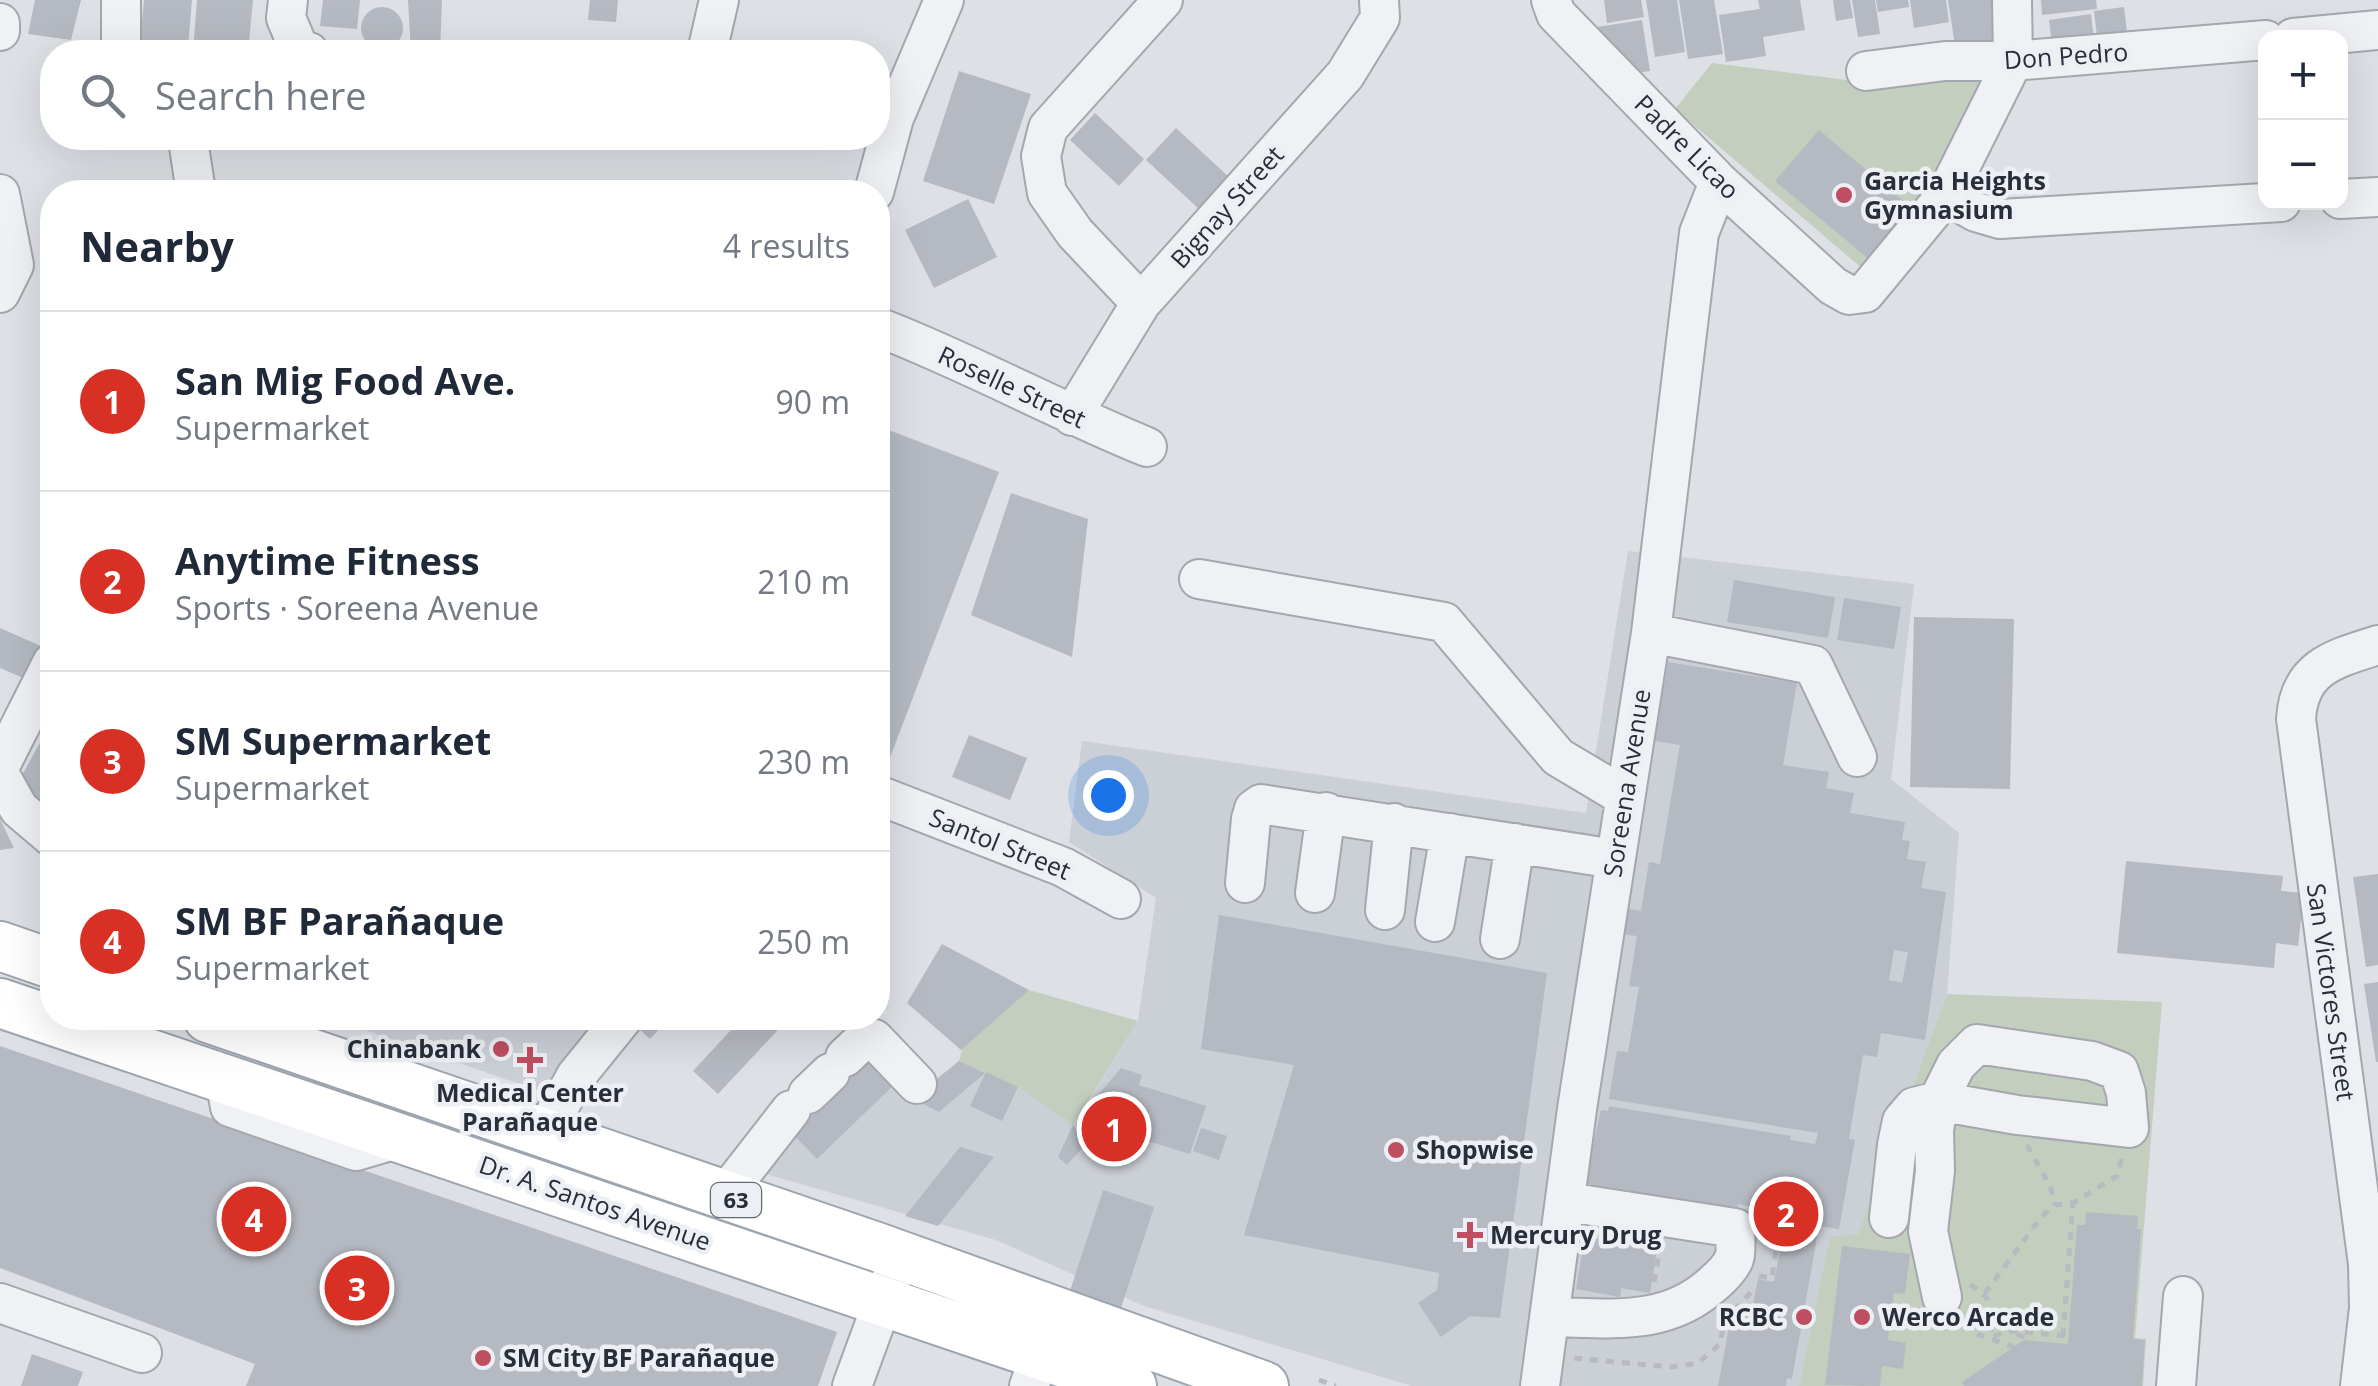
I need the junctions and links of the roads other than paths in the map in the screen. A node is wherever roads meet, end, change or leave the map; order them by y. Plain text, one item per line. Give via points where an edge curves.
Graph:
1 (121, 0) edge
2 (288, 0) edge
3 (719, 0) edge
4 (944, 0) edge
5 (1163, 0) edge
6 (1378, 0) edge
7 (1551, 0) edge
8 (2012, 0) edge
9 (2378, 30) edge
10 (2348, 33) edge
11 (121, 40) edge
12 (295, 40) edge
13 (710, 40) edge
14 (2258, 41) edge
15 (2014, 61) junction
16 (1866, 71) dead end
17 (890, 133) edge
18 (190, 150) edge
19 (885, 150) edge
20 (194, 180) edge
21 (877, 180) edge
22 (1719, 182) junction
23 (0, 194) edge
24 (1946, 195) junction
25 (2378, 197) edge
26 (2348, 199) edge
27 (2258, 203) edge
28 (0, 292) edge
29 (1142, 303) junction
30 (890, 332) edge
31 (1072, 416) junction
32 (1147, 447) dead end
33 (1199, 579) dead end
34 (1652, 633) junction
35 (2378, 644) edge
36 (40, 687) edge
37 (1857, 757) dead end
38 (0, 766) edge
39 (0, 775) edge
40 (1625, 797) junction
41 (890, 800) edge
42 (1326, 812) junction
43 (1394, 823) junction
44 (40, 827) edge
45 (1450, 833) junction
46 (1515, 843) junction
47 (1615, 859) junction
48 (1245, 883) dead end
49 (1315, 893) dead end
50 (1121, 899) dead end
51 (1385, 910) dead end
52 (1436, 922) dead end
53 (1500, 939) dead end
54 (0, 946) edge
55 (40, 960) edge
56 (0, 1004) edge
57 (40, 1017) edge
58 (78, 1030) edge
59 (243, 1030) edge
60 (613, 1030) edge
61 (916, 1084) dead end
62 (1938, 1101) junction
63 (544, 1134) junction
64 (724, 1196) junction
65 (1567, 1202) junction
66 (1889, 1218) dead end
67 (901, 1256) junction
68 (2183, 1296) dead end
69 (1942, 1297) dead end
70 (883, 1301) junction
71 (0, 1302) edge
72 (1552, 1317) junction
73 (142, 1354) dead end
74 (1035, 1370) edge
75 (852, 1386) edge
76 (1132, 1386) edge
77 (1264, 1386) edge
78 (1540, 1386) edge
79 (2176, 1386) edge
80 (2360, 1386) edge

1 - 11 street
2 - 12 street via 286,18
3 - 13 street
4 - 17 street
5 - 29 street via 1048,128 1041,156 1047,193
6 - 29 street, Bignay Street via 1380,18 1346,74
7 - 22 street, Padre Licao via 1556,14
8 - 15 street
9 - 10 street
14 - 15 street, Don Pedro
15 - 16 street, Don Pedro
15 - 24 street
18 - 20 street
19 - 21 street
22 - 24 street, Padre Licao via 1849,295 1865,292
22 - 34 street, Soreena Avenue via 1699,233
23 - 28 street via 14,264
24 - 27 street via 2000,220
25 - 26 street
29 - 31 street, Bignay Street
30 - 31 street, Roselle Street
31 - 32 street, Roselle Street
33 - 40 street via 1444,622 1558,757
34 - 37 street via 1813,664
34 - 40 street, Soreena Avenue
35 - 80 street, San Victores Street via 2312,673 2297,696 2296,719 2368,1264
36 - 38 street
39 - 44 street via 19,809
40 - 47 street, Soreena Avenue
41 - 50 street, Santol Street via 1063,867
42 - 43 street
42 - 48 street via 1261,804 1254,809
42 - 49 street
43 - 45 street
43 - 51 street
45 - 46 street
45 - 52 street
46 - 47 street
46 - 53 street
47 - 65 street, Soreena Avenue
54 - 55 main road
56 - 57 main road, Dr. A. Santos Avenue / 63
58 - 70 main road, Dr. A. Santos Avenue / 63
59 - 63 main road, Dr. A. Santos Avenue / 63
60 - 63 street via 576,1076
61 - 64 street via 874,1039 864,1039
62 - 62 street via 1956,1065 1977,1044 2092,1060 2119,1071 2129,1128
62 - 66 street via 1914,1107 1902,1121
62 - 69 street via 1928,1231
63 - 64 main road, Dr. A. Santos Avenue / 63
64 - 67 main road, Dr. A. Santos Avenue / 63
65 - 72 street, Soreena Avenue
65 - 72 street via 1735,1228 1735,1257 1698,1298 1672,1312 1603,1320
67 - 70 street
67 - 77 main road, Dr. A. Santos Avenue / 63
68 - 79 street
70 - 74 main road, Dr. A. Santos Avenue / 63
70 - 75 street
71 - 73 street
72 - 78 street, Soreena Avenue
74 - 76 main road, Dr. A. Santos Avenue / 63

